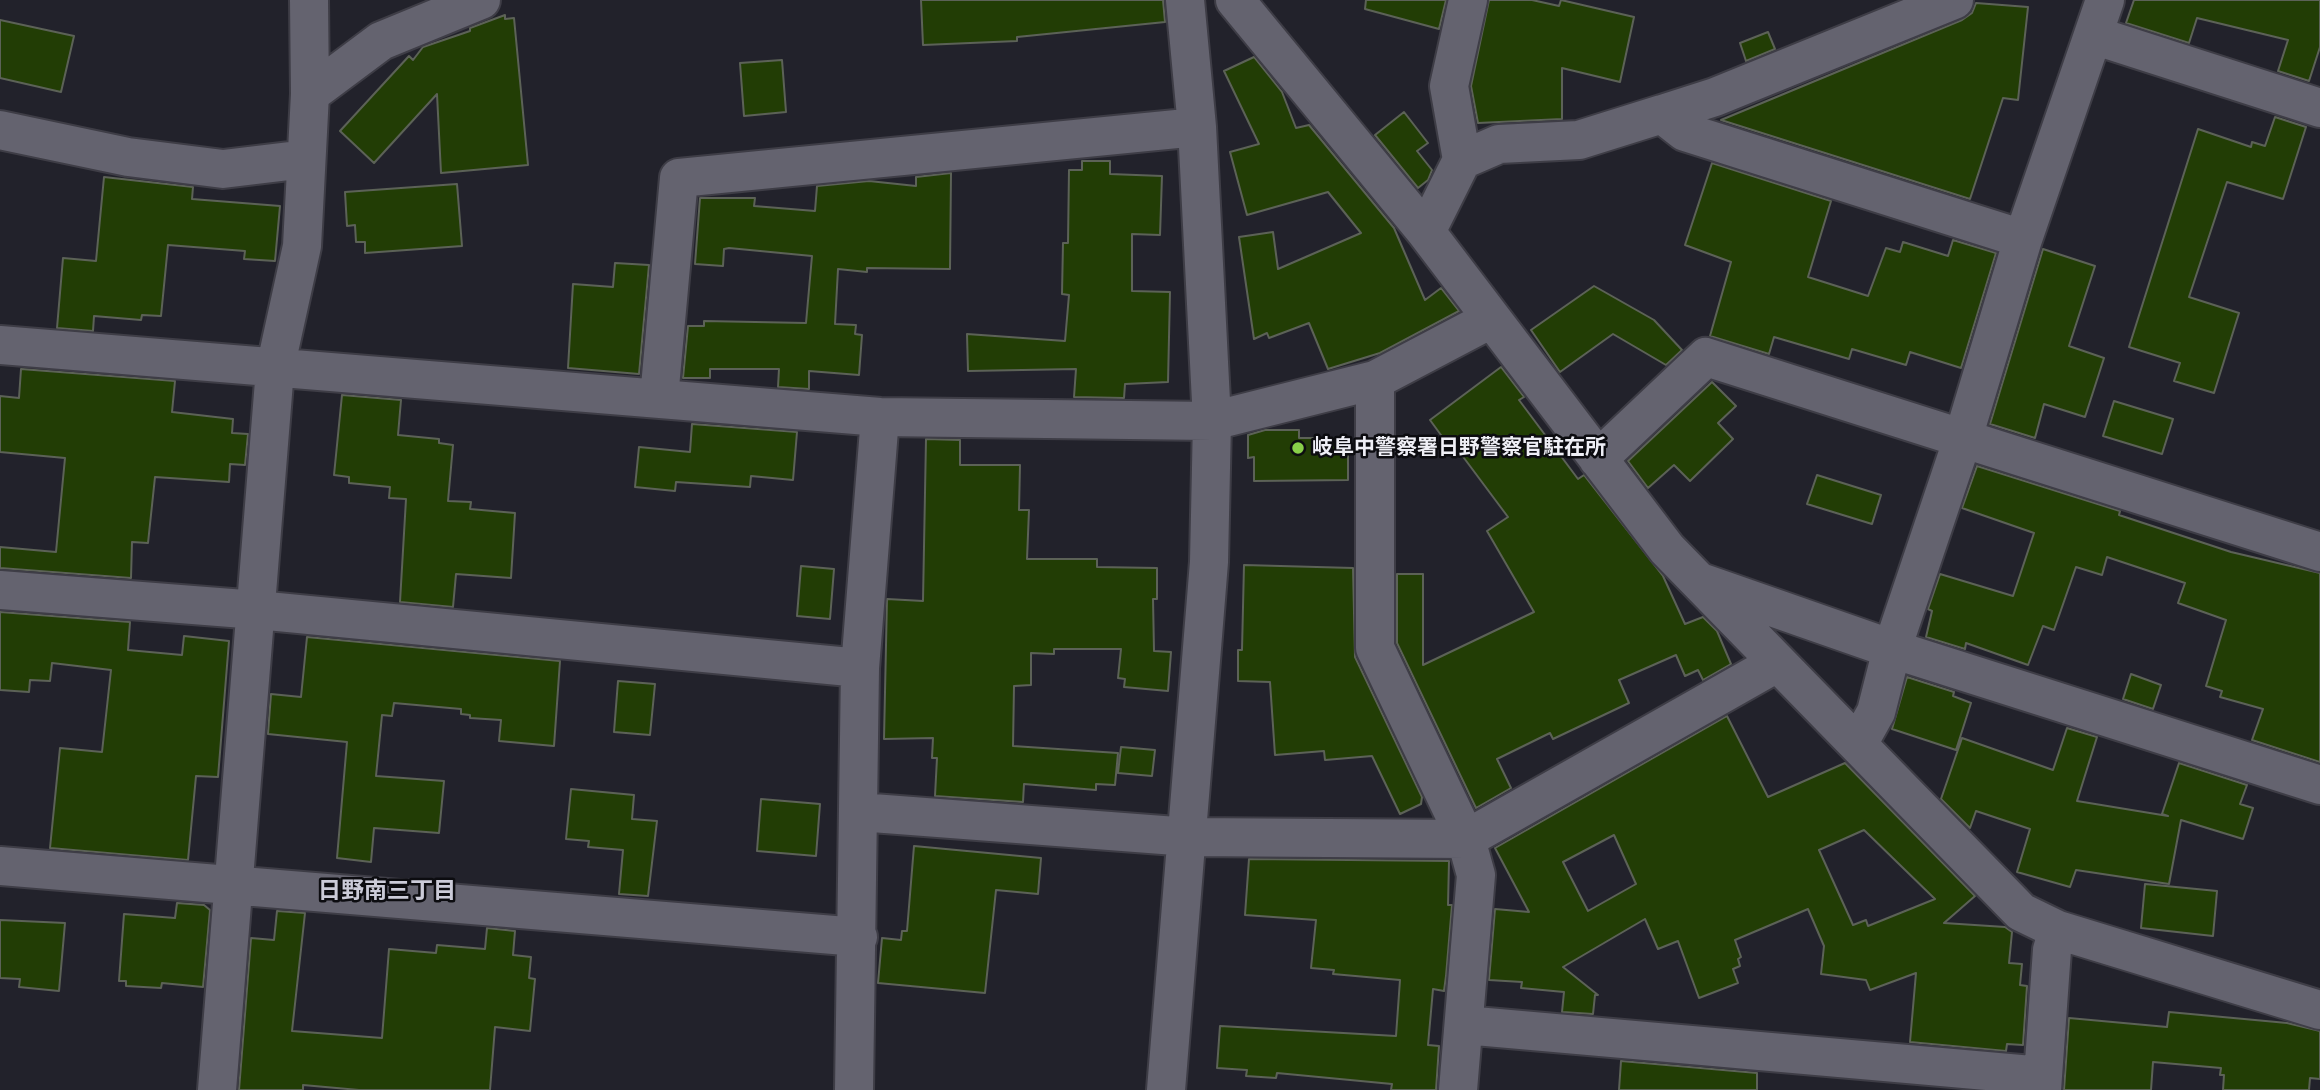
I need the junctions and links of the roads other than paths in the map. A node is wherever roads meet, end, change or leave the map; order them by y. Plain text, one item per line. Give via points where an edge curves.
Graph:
1 (309, 0) edge
2 (481, 0) edge
3 (1185, 0) edge
4 (1235, 0) edge
5 (1468, 0) edge
6 (1954, 0) edge
7 (2099, 17) edge
8 (310, 94) junction
9 (2320, 108) edge
10 (1662, 114) junction
11 (1197, 127) junction
12 (0, 130) edge
13 (306, 159) junction
14 (1462, 160) junction
15 (1426, 232) junction
16 (2023, 239) junction
17 (1491, 319) junction
18 (0, 345) edge
19 (275, 369) junction
20 (1375, 380) junction
21 (659, 398) junction
22 (880, 417) junction
23 (1212, 421) junction
24 (1963, 438) junction
25 (1598, 459) junction
26 (2320, 552) edge
27 (1696, 581) junction
28 (0, 590) edge
29 (257, 610) junction
30 (1892, 649) junction
31 (1775, 664) junction
32 (860, 668) junction
33 (1858, 744) junction
34 (2320, 785) edge
35 (859, 813) junction
36 (1189, 837) junction
37 (1466, 839) junction
38 (0, 866) edge
39 (233, 884) junction
40 (2058, 930) junction
41 (858, 937) junction
42 (2320, 1010) edge
43 (1464, 1026) junction
44 (2042, 1083) edge
45 (217, 1090) edge
46 (854, 1090) edge
47 (1166, 1090) edge
48 (1458, 1090) edge

1 - 8 street
2 - 8 street via 381,41
3 - 11 street
4 - 15 street
5 - 14 street via 1449,86
6 - 10 street
7 - 9 street
7 - 16 street
8 - 13 street
10 - 14 street via 1578,140 1499,144
10 - 16 street via 1685,132
11 - 21 street via 679,178
11 - 23 street
12 - 13 street via 128,158 223,169
13 - 19 street via 302,246
14 - 15 street
15 - 17 street
16 - 24 street
17 - 20 street
17 - 25 street
18 - 19 street
19 - 21 street
19 - 29 street
20 - 23 street
20 - 37 street via 1375,648
21 - 22 street
22 - 23 street
22 - 32 street
23 - 36 street via 1209,562
24 - 25 street via 1706,357
24 - 26 street
24 - 30 street
25 - 27 street
27 - 30 street
27 - 31 street
28 - 29 street
29 - 32 street
29 - 39 street
30 - 33 street via 1876,712
30 - 34 street
31 - 33 street
31 - 37 street
32 - 35 street
33 - 40 street via 2021,912
35 - 36 street
35 - 41 street
36 - 37 street
36 - 47 street
37 - 43 street via 1476,875
38 - 39 street
39 - 41 street
39 - 45 street
40 - 42 street
40 - 44 street via 2052,950
41 - 46 street
43 - 44 street
43 - 48 street

